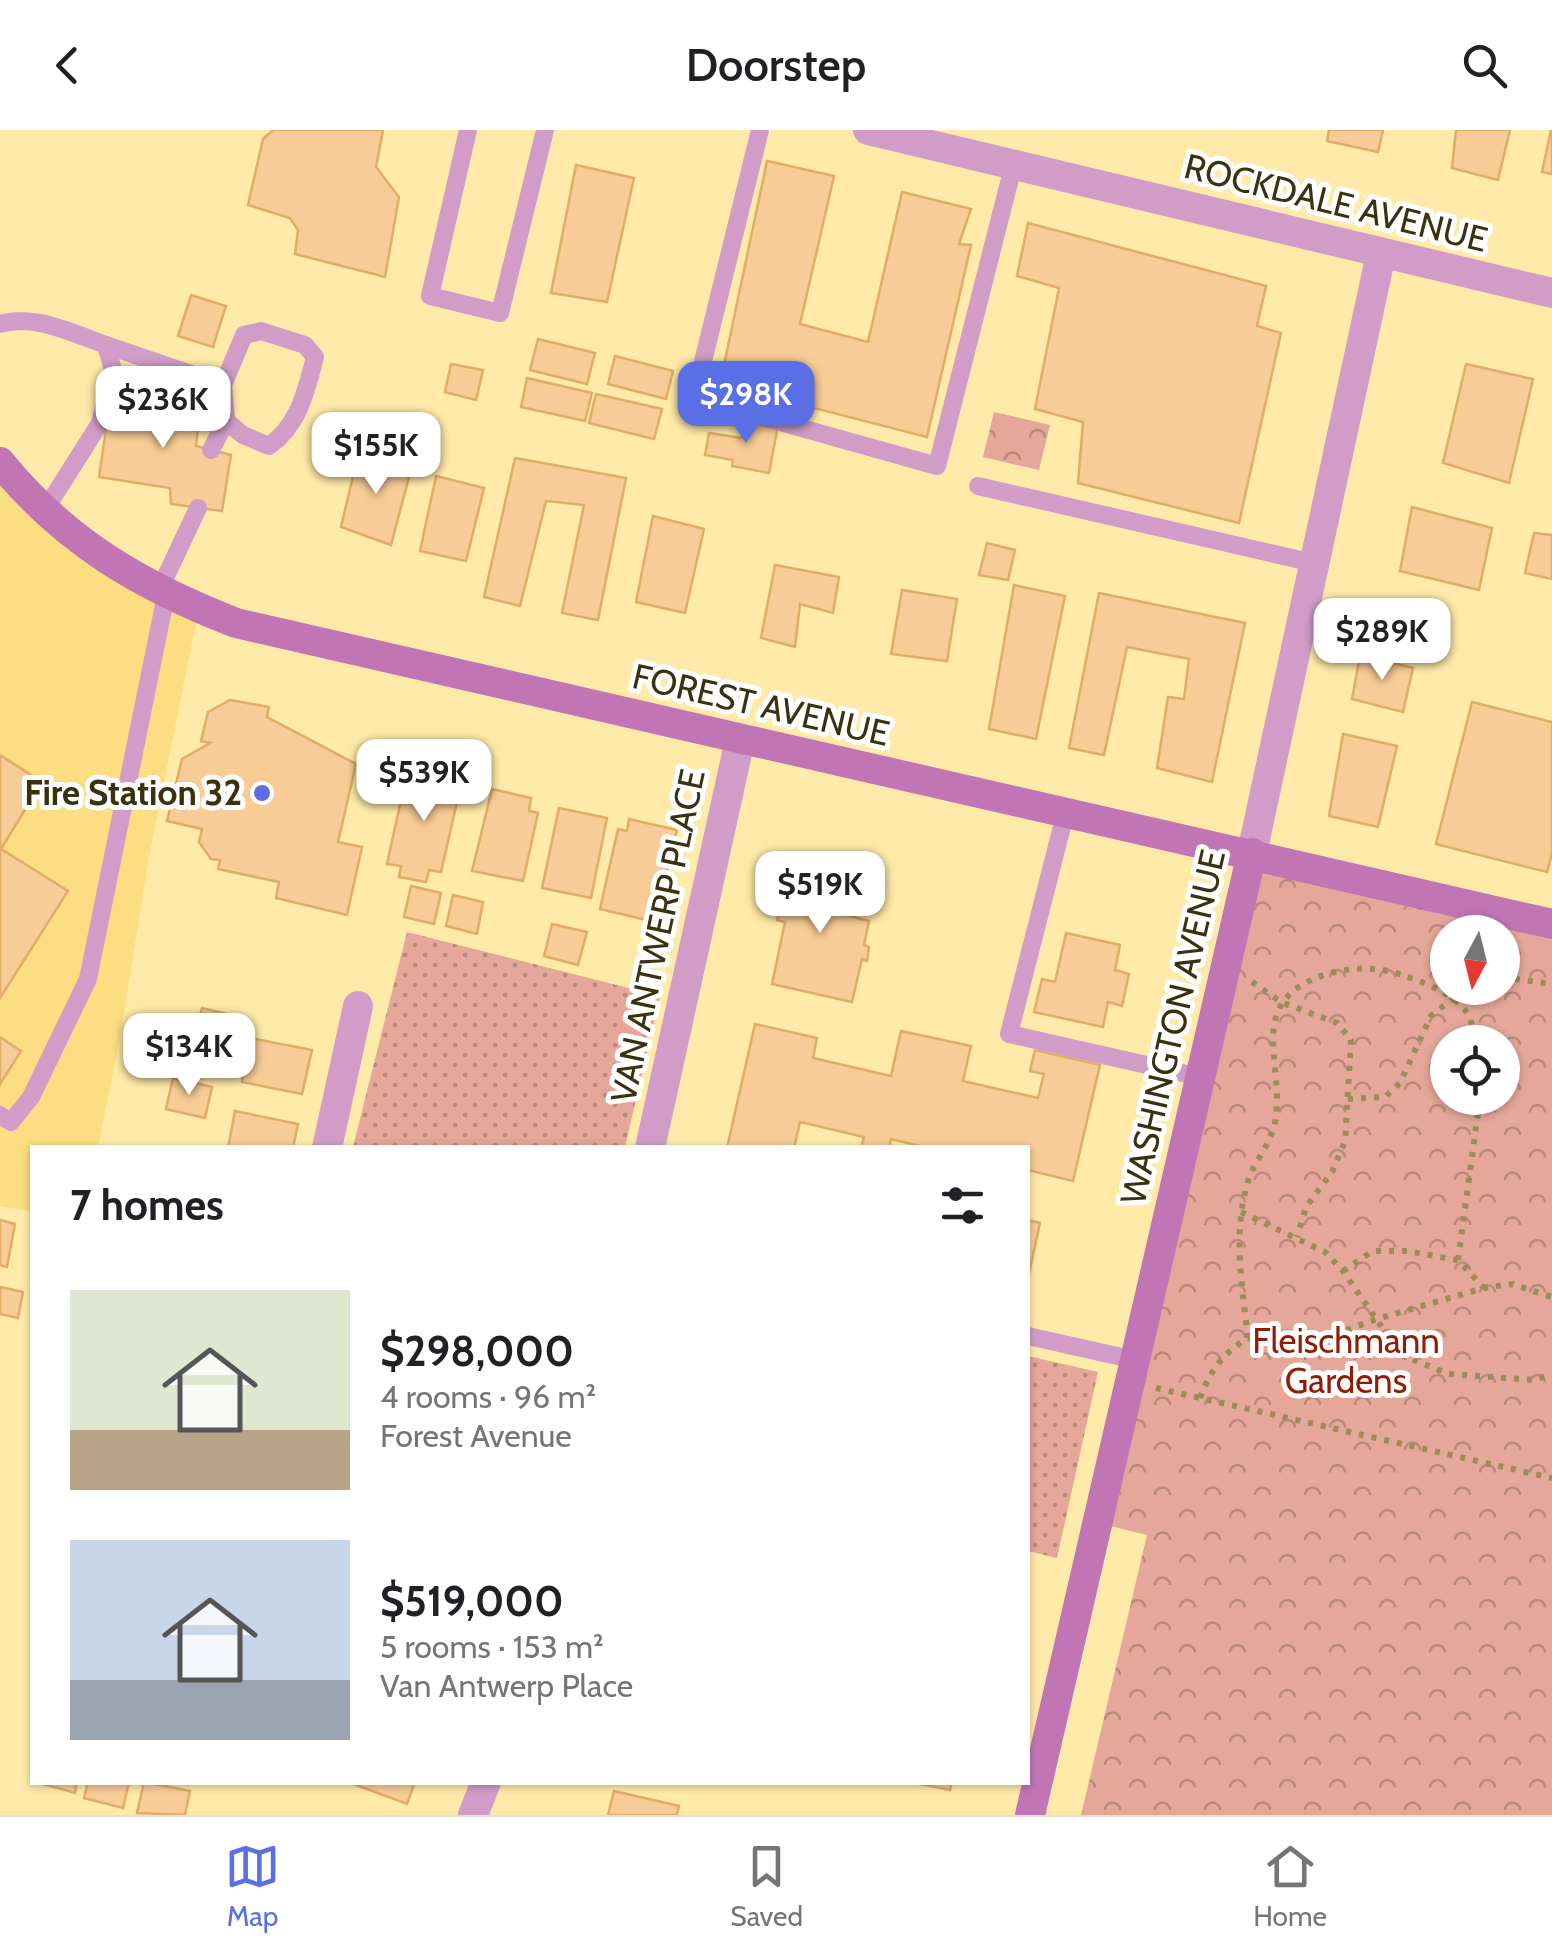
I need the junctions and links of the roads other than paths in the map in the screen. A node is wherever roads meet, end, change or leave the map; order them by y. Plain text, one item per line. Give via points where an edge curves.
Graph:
1 (468, 130) edge
2 (545, 130) edge
3 (760, 130) edge
4 (868, 130) edge
5 (998, 150) edge
6 (1381, 254) junction
7 (1552, 293) edge
8 (0, 324) edge
9 (106, 346) junction
10 (223, 385) junction
11 (226, 421) junction
12 (211, 450) dead end
13 (4, 476) edge
14 (978, 486) dead end
15 (198, 508) dead end
16 (45, 510) junction
17 (1314, 564) junction
18 (163, 593) junction
19 (740, 740) junction
20 (1066, 811) junction
21 (1252, 853) junction
22 (1552, 924) edge
23 (358, 1006) dead end
24 (1200, 1077) junction
25 (0, 1115) edge
26 (328, 1145) edge
27 (651, 1145) edge
28 (1030, 1337) edge
29 (1132, 1371) junction
30 (485, 1785) edge
31 (474, 1815) edge
32 (1030, 1815) edge

1 - 2 lane via 430,296 500,313
3 - 5 lane via 694,398 937,466
4 - 5 street, ROCKDALE AVENUE
5 - 6 street, ROCKDALE AVENUE
6 - 7 street, ROCKDALE AVENUE
6 - 17 street, WASHINGTON AVENUE
8 - 9 lane via 50,324
9 - 10 lane
9 - 16 lane via 113,370 100,423
10 - 11 lane
10 - 11 lane via 244,335 262,331 304,345 316,357 287,434 269,446
11 - 12 lane
13 - 16 street, FOREST AVENUE
14 - 17 lane
15 - 18 lane
16 - 18 street, FOREST AVENUE via 114,565
17 - 21 street, WASHINGTON AVENUE
18 - 19 street, FOREST AVENUE via 236,623
18 - 25 lane via 88,979 31,1097 11,1122
19 - 20 street, FOREST AVENUE
19 - 27 street, VAN ANTWERP PLACE
20 - 21 street, FOREST AVENUE
20 - 24 lane via 1009,1034
21 - 22 street, FOREST AVENUE
21 - 24 street, WASHINGTON AVENUE
23 - 26 street
24 - 29 street, WASHINGTON AVENUE
28 - 29 lane
29 - 32 street, WASHINGTON AVENUE
30 - 31 street

